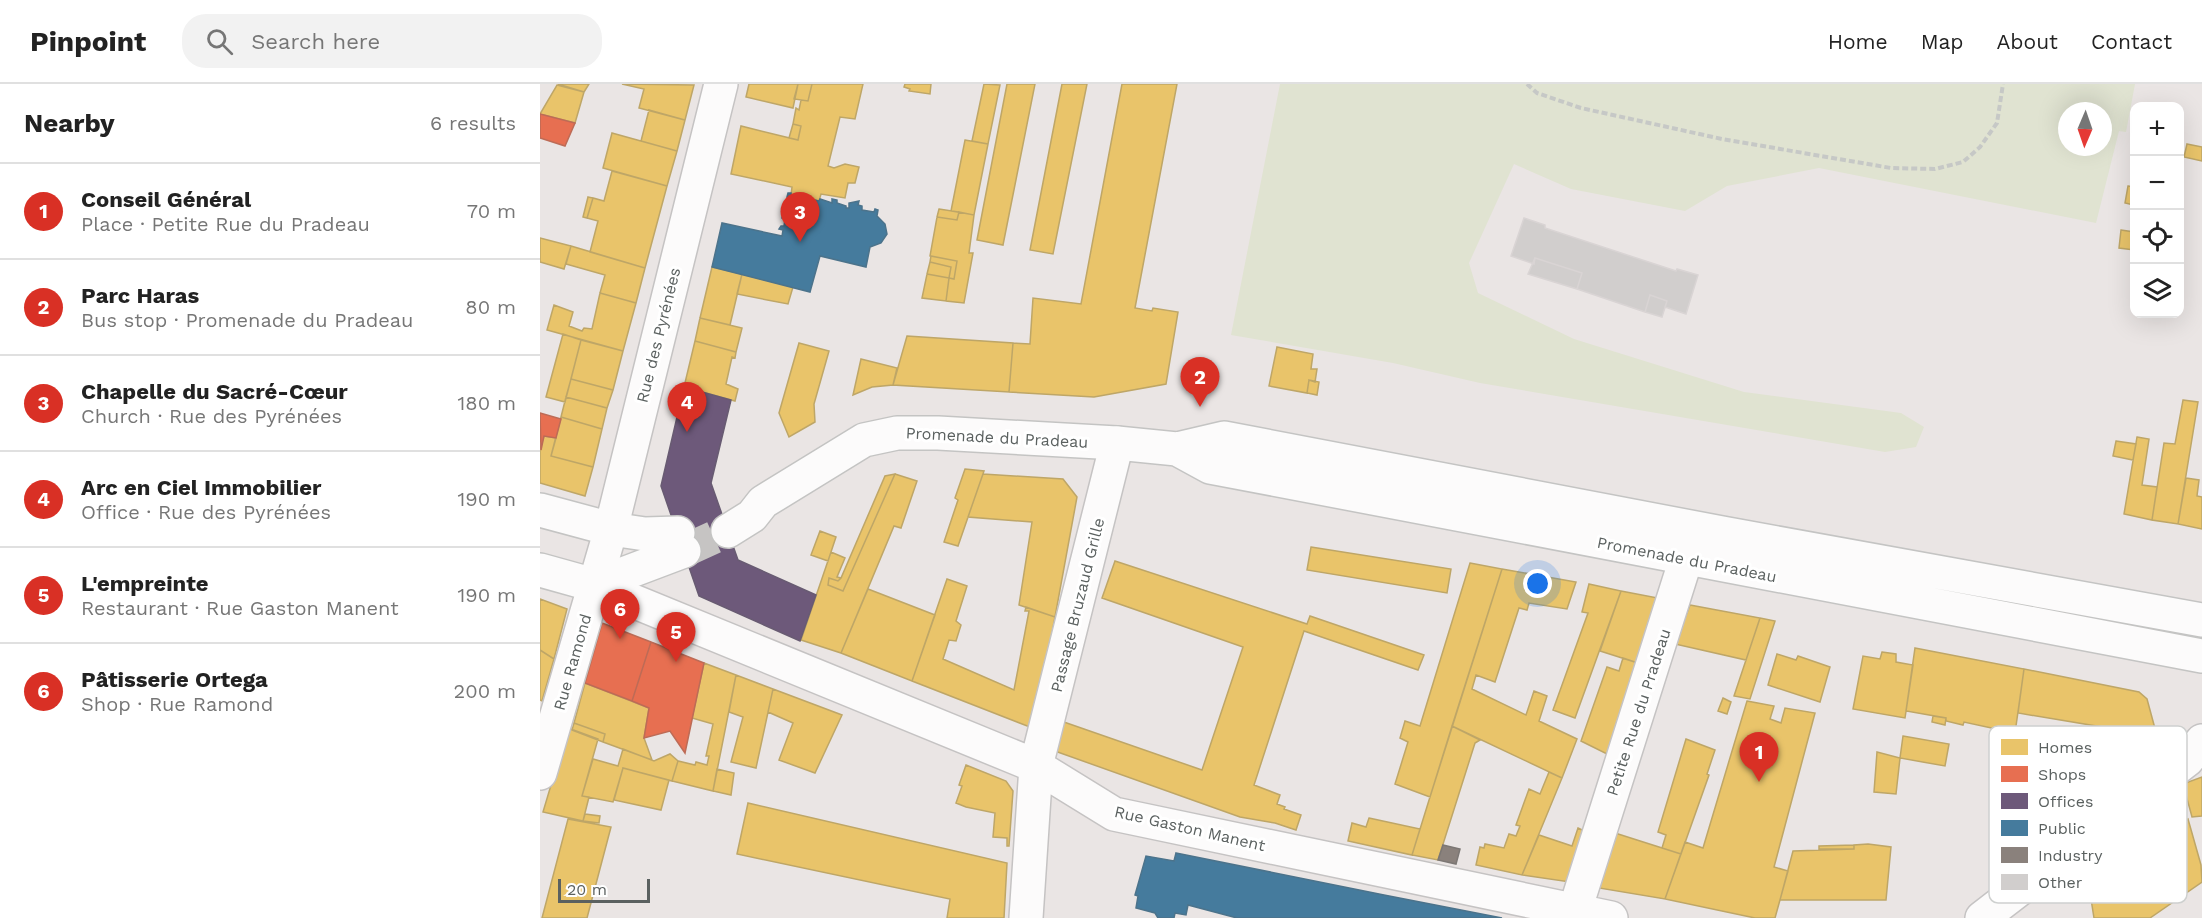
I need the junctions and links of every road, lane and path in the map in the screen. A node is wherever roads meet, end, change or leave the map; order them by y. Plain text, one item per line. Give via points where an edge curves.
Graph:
1 (721, 84) edge
2 (1527, 84) edge
3 (2003, 84) edge
4 (1117, 443) junction
5 (1177, 449) junction
6 (540, 510) edge
7 (725, 520) tunnel mouth
8 (611, 529) junction
9 (1722, 533) junction
10 (1686, 559) junction
11 (540, 570) edge
12 (594, 585) junction
13 (2202, 620) edge
14 (2202, 656) edge
15 (2202, 741) edge
16 (2187, 760) edge
17 (1036, 766) junction
18 (540, 773) edge
19 (2001, 903) edge
20 (1575, 910) junction
21 (1026, 918) edge
22 (1611, 918) edge
23 (1982, 918) edge

1 - 8 street, Rue des Pyrénées
2 - 3 path via 1537,93 1581,108 1722,139 1891,168 1935,170 1963,162 1980,147 1997,123
4 - 5 street, Promenade du Pradeau
4 - 7 street, Promenade du Pradeau via 897,433 864,440 763,502 752,516
4 - 17 street, Passage Bruzaud Grille
5 - 9 street, Promenade du Pradeau via 1224,438
5 - 10 street, Promenade du Pradeau via 1210,467
6 - 8 street
8 - 12 street, Rue des Pyrénées
8 - 12 street via 681,542
9 - 10 street, Petite Rue du Pradeau via 1697,541
9 - 13 street, Promenade du Pradeau
10 - 14 street, Promenade du Pradeau
10 - 20 street, Petite Rue du Pradeau
11 - 12 street, Rue Gaston Manent
12 - 17 street, Rue Gaston Manent
12 - 18 street, Rue Ramond
15 - 16 street
17 - 20 street, Rue Gaston Manent via 1114,814
17 - 21 street, Passage Bruzaud Grille
19 - 23 street
20 - 22 street, Rue Gaston Manent

